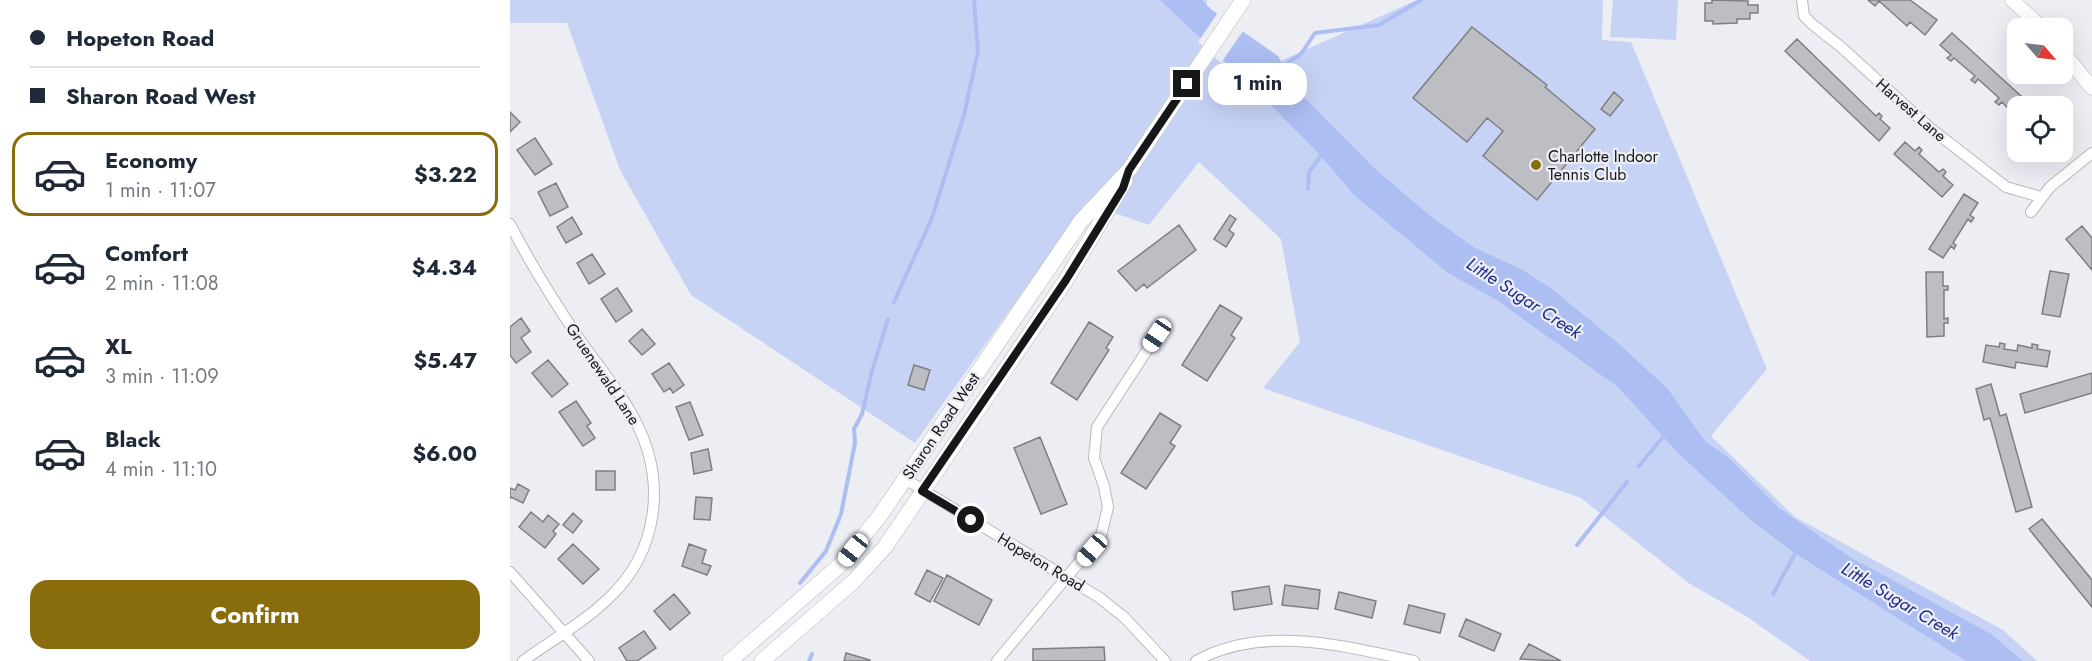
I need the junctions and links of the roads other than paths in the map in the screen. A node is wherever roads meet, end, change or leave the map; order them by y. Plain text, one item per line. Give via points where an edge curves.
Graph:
1 (1243, 0) edge
2 (1802, 0) edge
3 (2012, 0) edge
4 (2031, 18) edge
5 (2073, 65) edge
6 (2092, 88) edge
7 (2092, 153) edge
8 (1129, 170) junction
9 (2041, 197) junction
10 (2031, 212) dead end
11 (510, 224) edge
12 (1157, 335) dead end
13 (906, 479) junction
14 (922, 491) junction
15 (510, 572) edge
16 (1068, 578) junction
17 (565, 631) junction
18 (523, 661) edge
19 (589, 661) edge
20 (730, 661) edge
21 (762, 661) edge
22 (997, 661) edge
23 (1165, 661) edge
24 (1196, 661) edge
25 (1414, 661) edge

1 - 8 main road, Sharon Road West
2 - 9 street, Harvest Lane via 1804,16 1929,128 2006,187
3 - 4 street
5 - 6 street
7 - 9 street
8 - 13 main road, Sharon Road West via 1081,221
8 - 14 main road, Sharon Road West via 1123,188 1066,280
9 - 10 street
11 - 17 street, Gruenewald Lane via 556,304 636,421 654,475 652,522 635,566 612,596
12 - 16 street via 1097,427 1094,458 1108,500 1106,522 1092,550
13 - 14 street, Hopeton Road
13 - 20 main road, Sharon Road West via 839,566
14 - 16 street, Hopeton Road
14 - 21 main road, Sharon Road West via 885,547 853,582
15 - 17 street
16 - 22 street
16 - 23 street, Hopeton Road via 1125,618
17 - 18 street, Gruenewald Lane
17 - 19 street
24 - 25 street via 1218,650 1259,640 1371,652

